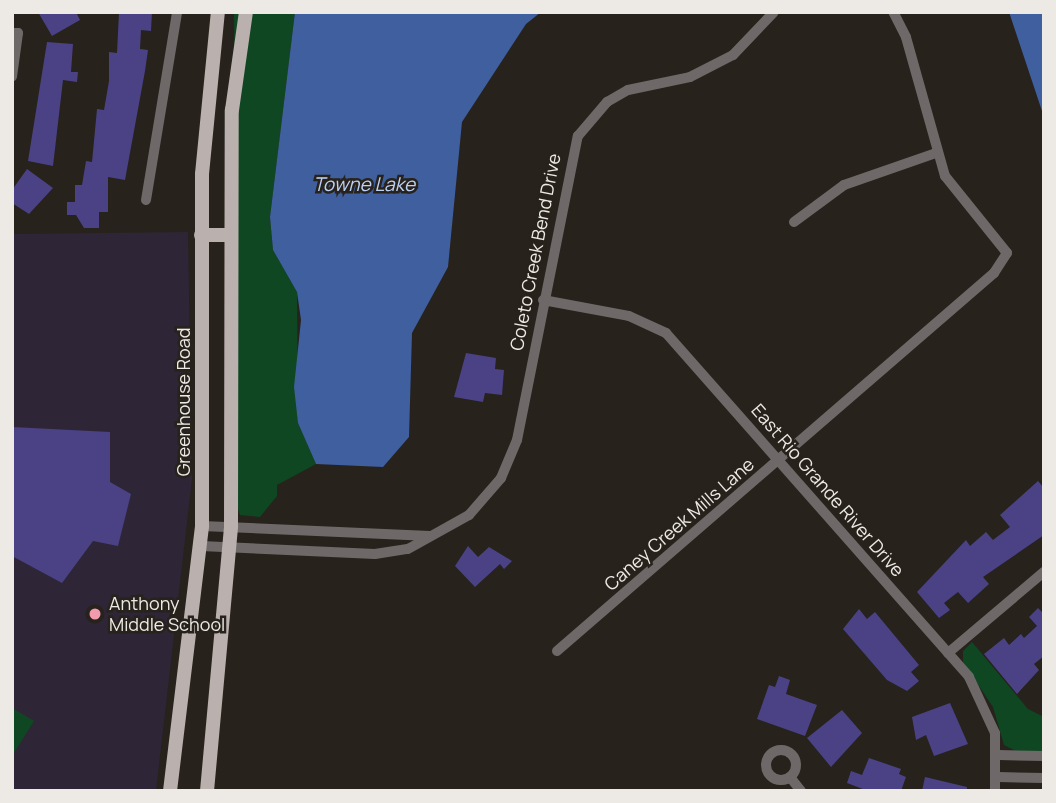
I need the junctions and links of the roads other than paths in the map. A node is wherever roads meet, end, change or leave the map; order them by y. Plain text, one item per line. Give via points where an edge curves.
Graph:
1 (177, 12) edge
2 (218, 12) edge
3 (246, 12) edge
4 (774, 12) edge
5 (893, 12) edge
6 (15, 33) edge
7 (12, 77) edge
8 (936, 153) junction
9 (146, 200) dead end
10 (794, 222) dead end
11 (201, 235) junction
12 (230, 235) junction
13 (543, 300) junction
14 (778, 460) junction
15 (202, 526) junction
16 (231, 526) junction
17 (347, 532) junction
18 (431, 536) junction
19 (201, 546) junction
20 (229, 547) junction
21 (346, 553) junction
22 (1044, 572) edge
23 (558, 651) dead end
24 (948, 653) junction
25 (999, 755) junction
26 (1044, 756) edge
27 (790, 777) dead end
28 (998, 777) junction
29 (1044, 778) edge
30 (170, 791) edge
31 (207, 791) edge
32 (801, 791) edge
33 (995, 791) edge

1 - 9 street
2 - 11 main road, Greenhouse Road via 204,130
3 - 12 main road via 232,110
4 - 13 street, Coleto Creek Bend Drive via 733,55 711,69 628,90 589,118 570,157
5 - 8 street via 906,37
6 - 7 street
8 - 10 street via 844,185
8 - 14 street, Caney Creek Mills Lane via 960,196 1007,253 994,273
11 - 12 main road
11 - 15 main road, Greenhouse Road
12 - 16 main road
13 - 14 street, East Rio Grande River Drive via 629,316 666,333
13 - 18 street, Coleto Creek Bend Drive via 510,461 468,515
14 - 23 street, Caney Creek Mills Lane
14 - 24 street, East Rio Grande River Drive
15 - 16 street
15 - 19 main road, Greenhouse Road
16 - 17 street
16 - 20 main road
17 - 18 street
17 - 21 street
18 - 21 street, Coleto Creek Bend Drive via 408,549
19 - 20 street, Coleto Creek Bend Drive
19 - 30 main road, Greenhouse Road
20 - 21 street, Coleto Creek Bend Drive
20 - 31 main road
22 - 24 street
24 - 25 street, East Rio Grande River Drive via 984,700
25 - 26 street
25 - 28 street, East Rio Grande River Drive
27 - 32 street
28 - 29 street
28 - 33 street, East Rio Grande River Drive

